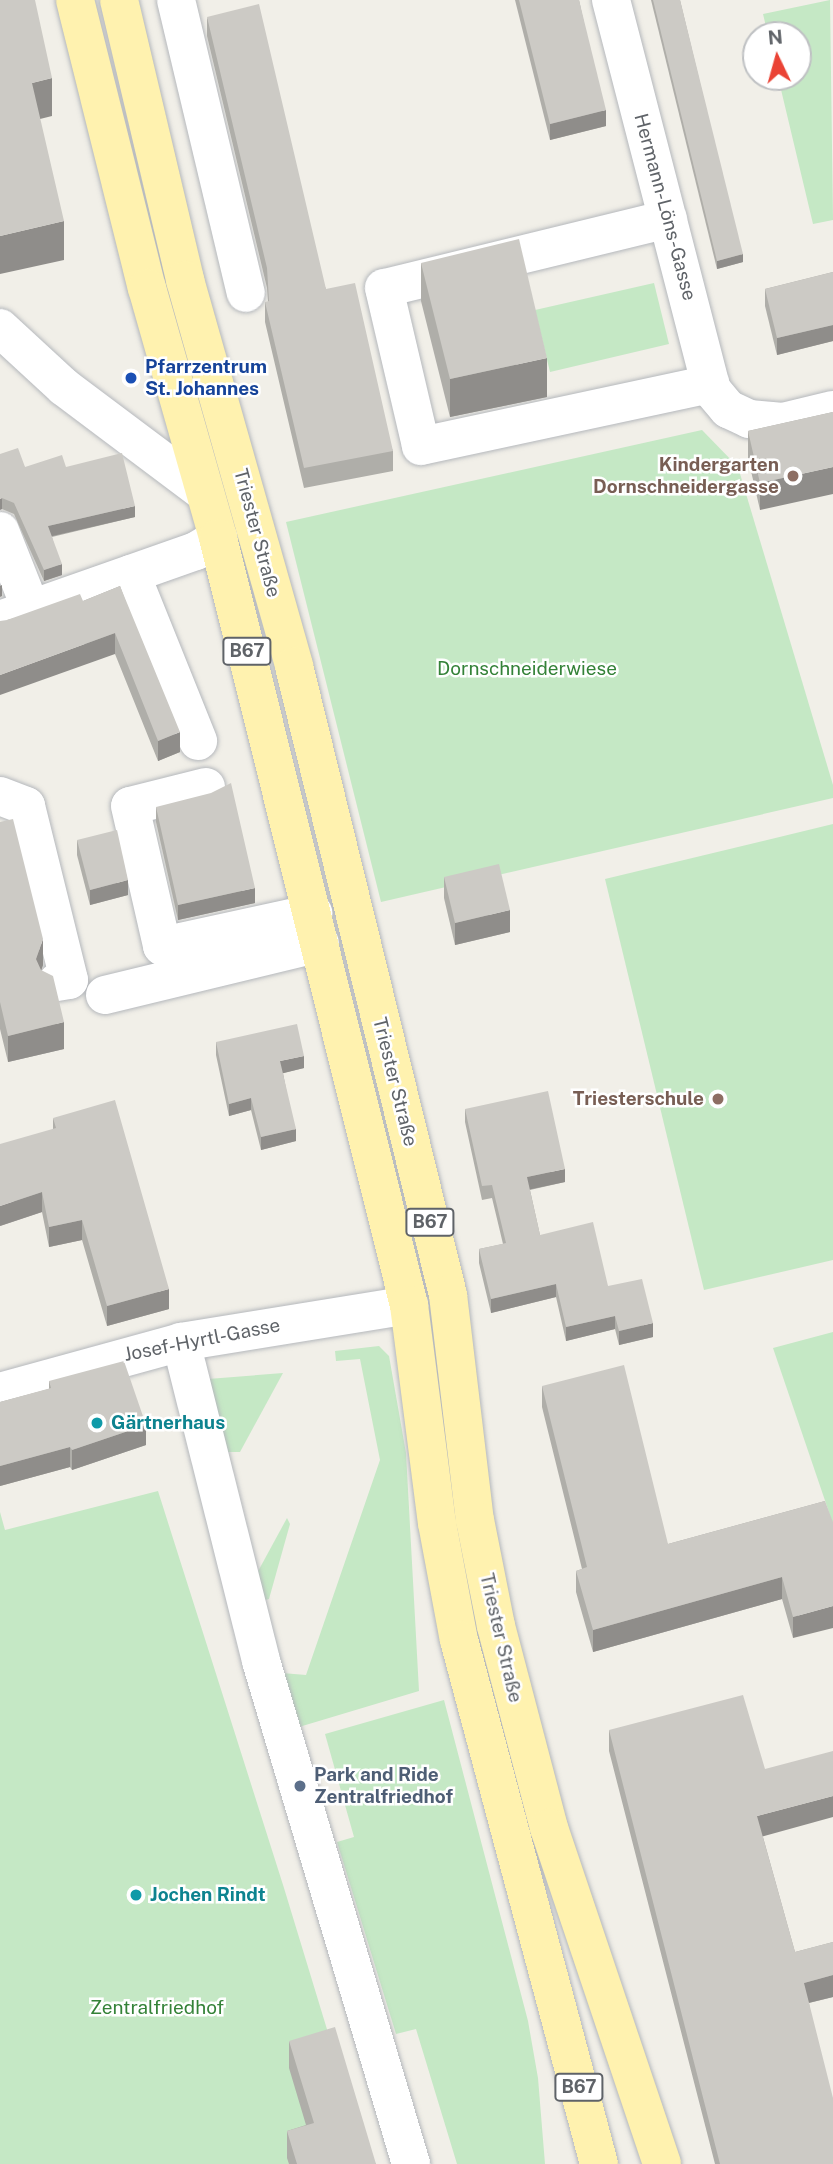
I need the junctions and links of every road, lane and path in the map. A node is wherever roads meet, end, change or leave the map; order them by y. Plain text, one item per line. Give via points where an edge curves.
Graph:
1 (75, 0) edge
2 (119, 0) edge
3 (176, 0) edge
4 (611, 0) edge
5 (668, 219) junction
6 (246, 293) dead end
7 (0, 328) edge
8 (719, 396) junction
9 (833, 410) edge
10 (204, 492) junction
11 (0, 531) edge
12 (218, 538) junction
13 (131, 574) junction
14 (15, 615) edge
15 (198, 741) dead end
16 (206, 788) dead end
17 (0, 796) edge
18 (317, 928) junction
19 (57, 982) edge
20 (105, 995) dead end
21 (409, 1306) junction
22 (181, 1342) junction
23 (0, 1392) edge
24 (411, 2164) edge
25 (599, 2164) edge
26 (662, 2164) edge

1 - 10 main road, Triester Straße / B67
2 - 26 main road, Triester Straße / B67 via 185,280 294,666 448,1295 475,1520 496,1626 549,1828
3 - 6 street
4 - 5 street, Hermann-Löns-Gasse
5 - 8 street, Hermann-Löns-Gasse
5 - 8 street via 384,288 421,446
7 - 10 street via 65,387
8 - 9 street via 749,419 783,422
10 - 12 main road, Triester Straße / B67
11 - 14 street
12 - 13 street, Triester Straße
12 - 18 main road, Triester Straße / B67
13 - 14 street, Triester Straße
13 - 15 street
16 - 18 street via 130,806 162,946
17 - 19 street via 26,806 69,980
18 - 20 street
18 - 21 main road, Triester Straße / B67
21 - 22 street, Josef-Hyrtl-Gasse
21 - 25 main road, Triester Straße / B67 via 437,1523 459,1640
22 - 23 street, Josef-Hyrtl-Gasse
22 - 24 street via 261,1661

